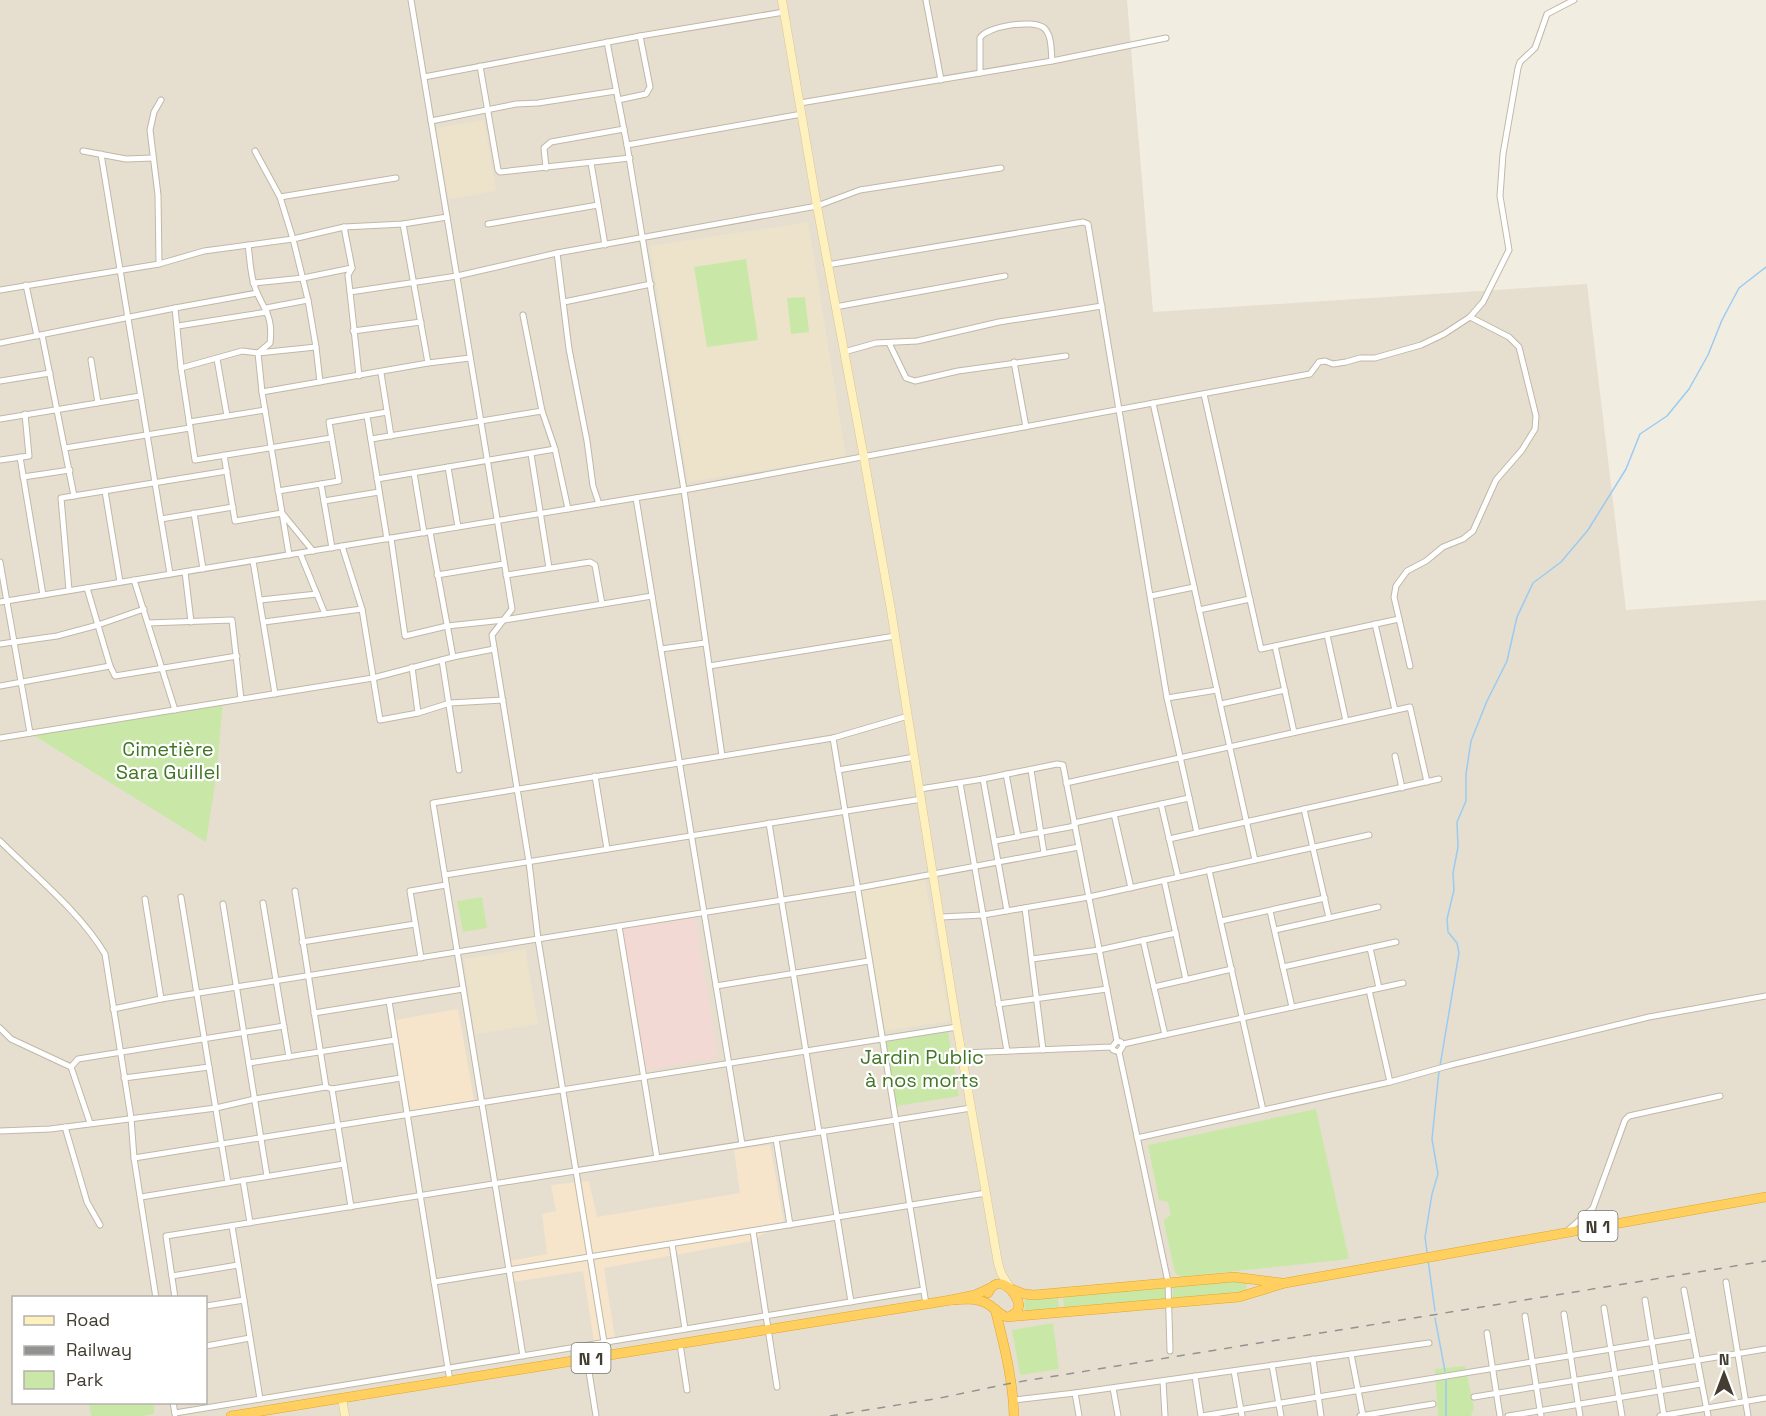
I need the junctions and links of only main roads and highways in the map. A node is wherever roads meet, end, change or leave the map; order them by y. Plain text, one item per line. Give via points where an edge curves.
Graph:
1 (782, 0) edge
2 (1766, 1197) edge
3 (998, 1263) junction
4 (1285, 1283) junction
5 (991, 1287) junction
6 (1011, 1289) junction
7 (951, 1300) junction
8 (995, 1309) junction
9 (1012, 1316) junction
10 (1004, 1339) junction
11 (342, 1398) junction
12 (231, 1416) edge
13 (345, 1416) edge
14 (1014, 1416) edge

1 - 3 main road via 895,636
2 - 4 highway, N 1
3 - 5 main road
3 - 6 main road
4 - 6 highway, N 1 via 1241,1277 1034,1295
4 - 9 highway, N 1 via 1244,1296
5 - 6 highway via 1000,1283
5 - 7 highway, N 1
5 - 8 highway via 988,1299
6 - 9 highway via 1019,1305
7 - 8 highway, N 1 via 976,1300
7 - 11 highway, N 1
8 - 9 highway via 1004,1316
8 - 10 highway
9 - 10 highway
10 - 14 highway
11 - 12 highway, N 1
11 - 13 main road

